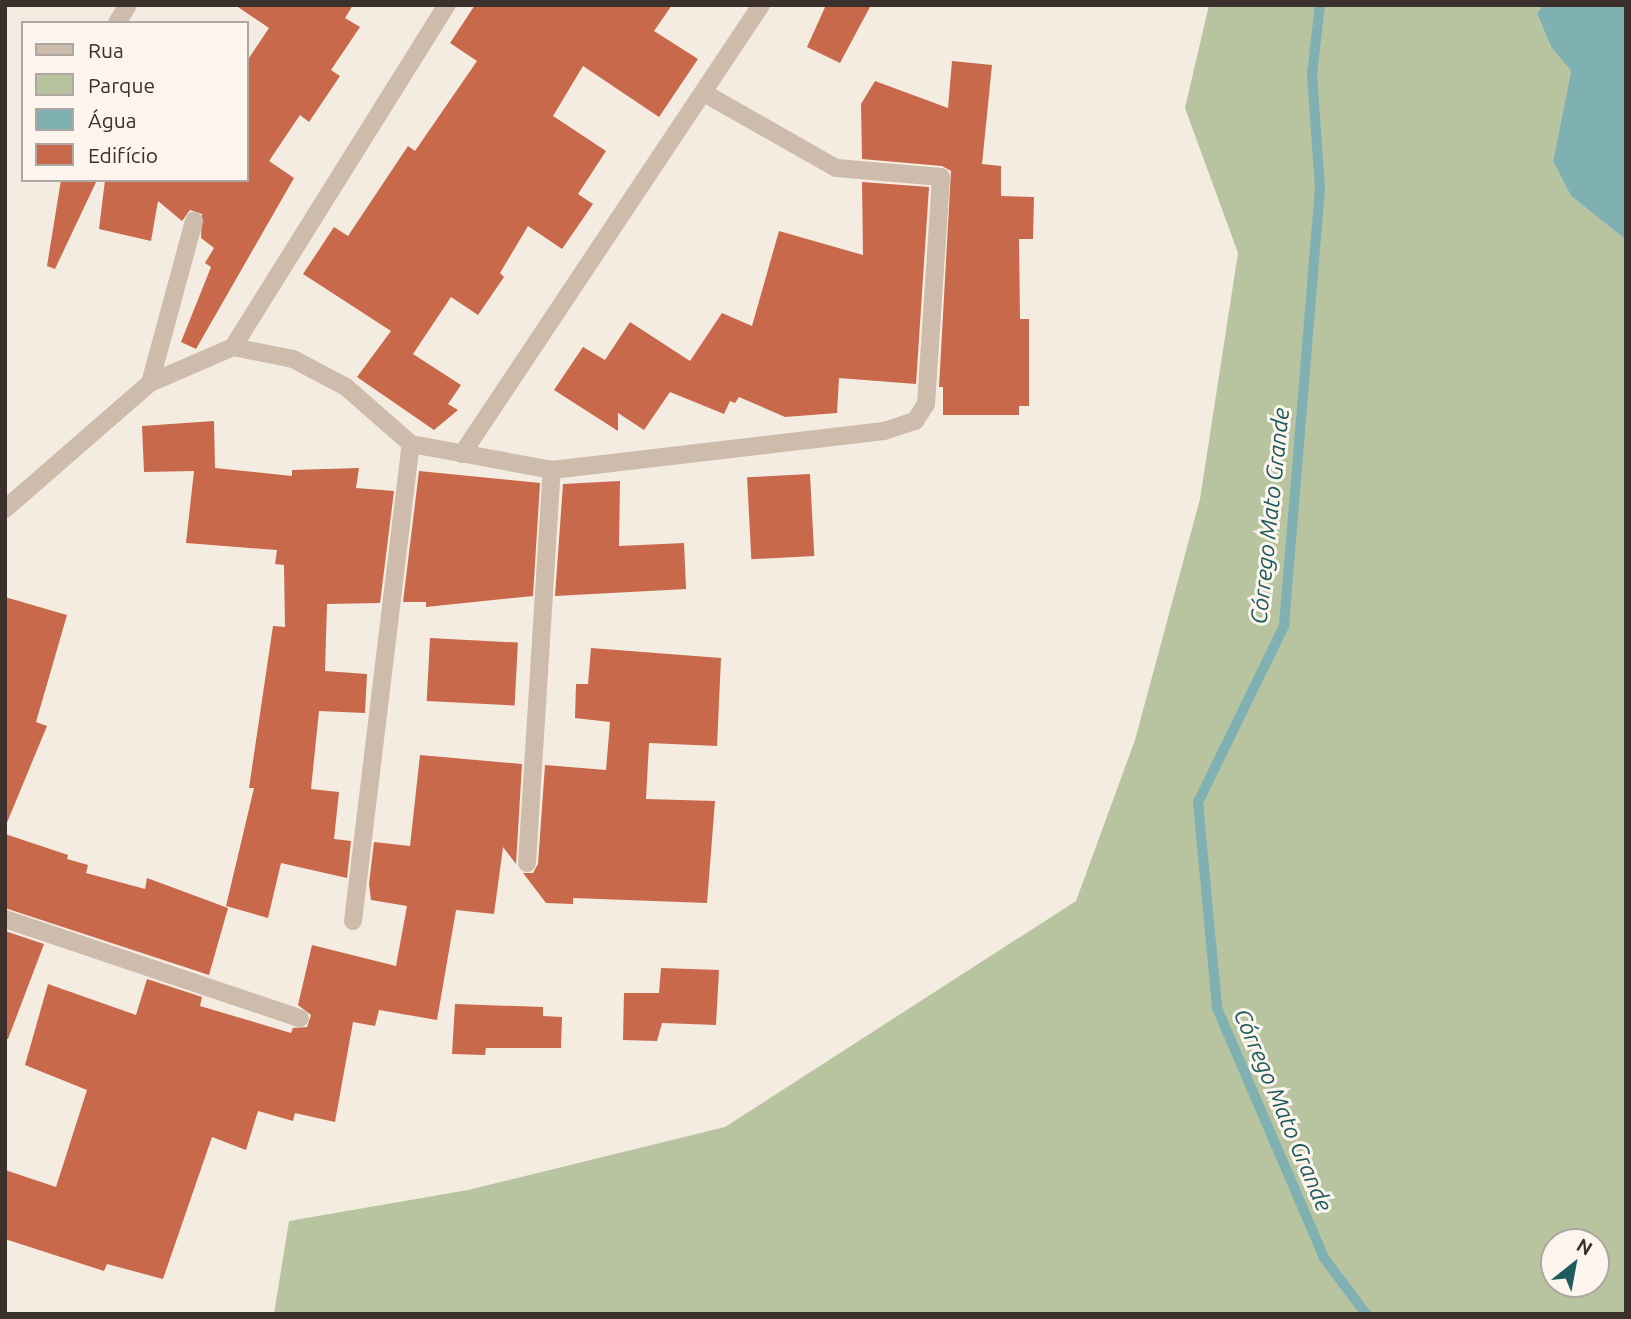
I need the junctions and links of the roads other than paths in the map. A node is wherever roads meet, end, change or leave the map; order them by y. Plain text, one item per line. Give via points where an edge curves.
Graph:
1 (128, 5) edge
2 (447, 5) edge
3 (761, 5) edge
4 (118, 21) edge
5 (706, 94) junction
6 (194, 221) dead end
7 (233, 347) junction
8 (150, 383) junction
9 (411, 444) junction
10 (463, 454) junction
11 (552, 470) junction
12 (5, 509) edge
13 (527, 863) dead end
14 (5, 919) edge
15 (352, 921) dead end
16 (300, 1018) dead end

1 - 4 street
2 - 7 street
3 - 5 street
5 - 10 street
5 - 11 street via 836,168 941,177 926,404 915,421 884,431
6 - 8 street
7 - 8 street
7 - 9 street via 293,359 346,387
8 - 12 street
9 - 10 street
9 - 15 street
10 - 11 street
11 - 13 street
14 - 16 street

